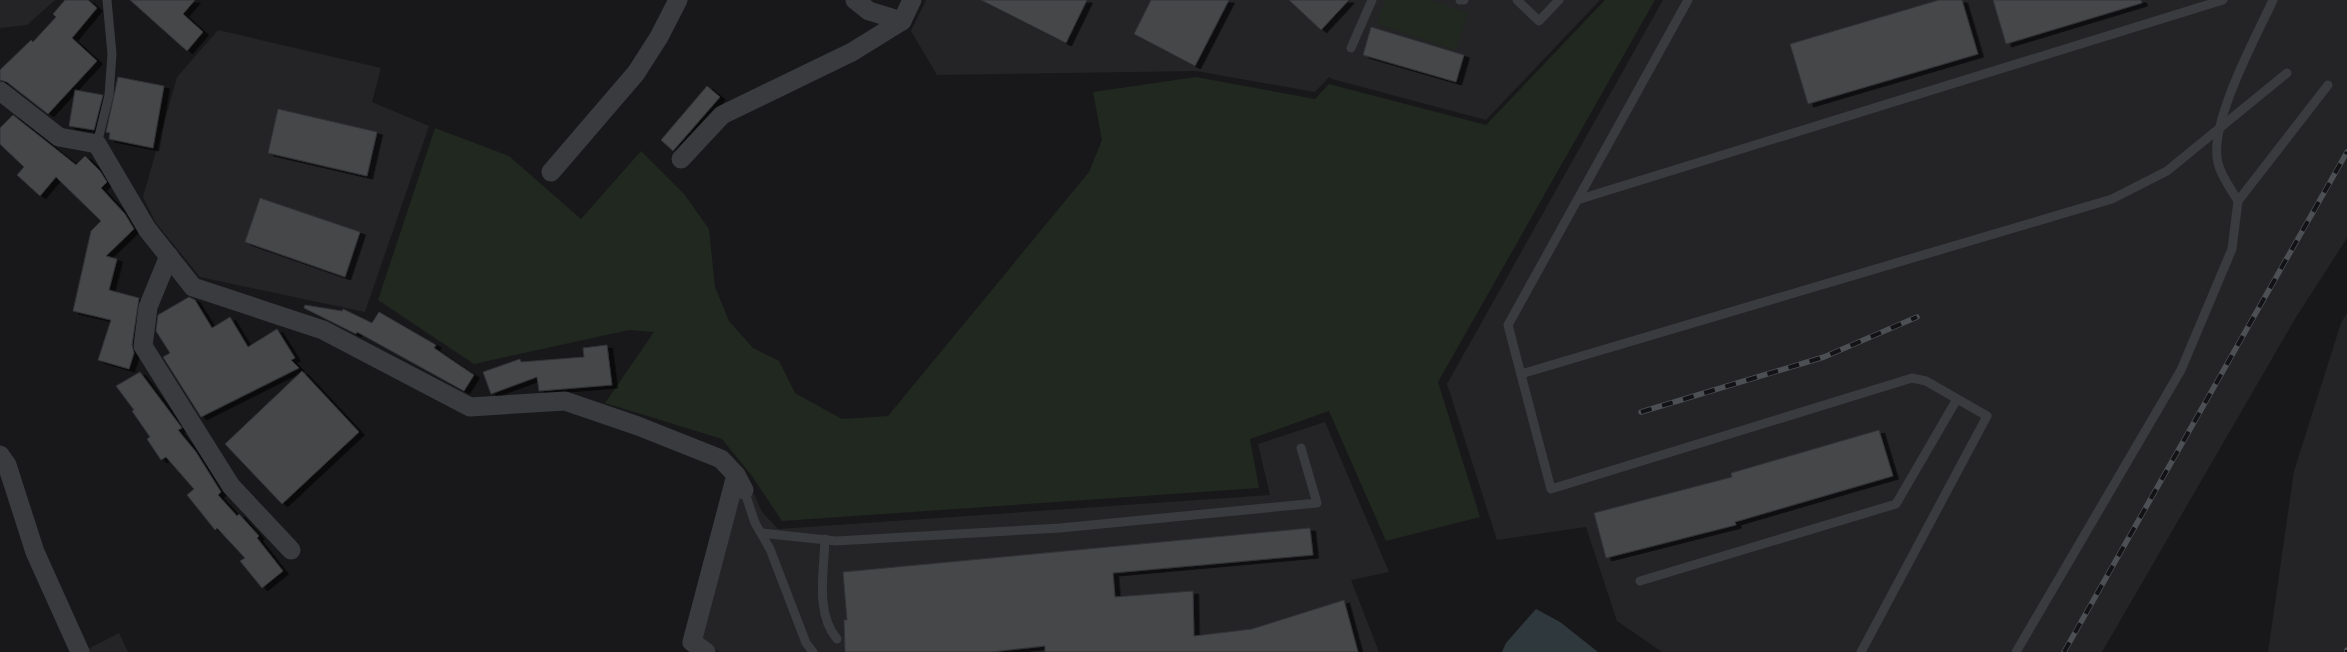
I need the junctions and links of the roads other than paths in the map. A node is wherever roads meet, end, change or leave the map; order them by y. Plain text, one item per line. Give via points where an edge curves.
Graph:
1 (108, 0) edge
2 (678, 0) edge
3 (855, 0) edge
4 (912, 0) edge
5 (1372, 0) edge
6 (1460, 0) edge
7 (1464, 0) edge
8 (1517, 0) edge
9 (1559, 0) edge
10 (1688, 0) edge
11 (2222, 0) edge
12 (2273, 0) edge
13 (902, 21) junction
14 (1351, 48) dead end
15 (2287, 73) dead end
16 (2328, 84) dead end
17 (0, 92) edge
18 (2219, 127) junction
19 (97, 144) junction
20 (681, 159) dead end
21 (551, 172) dead end
22 (1577, 200) junction
23 (2238, 201) junction
24 (169, 256) junction
25 (1521, 374) junction
26 (1957, 399) junction
27 (1301, 448) dead end
28 (0, 455) edge
29 (740, 483) junction
30 (761, 533) junction
31 (825, 540) junction
32 (291, 550) dead end
33 (1640, 581) dead end
34 (837, 639) dead end
35 (80, 652) edge
36 (706, 652) edge
37 (813, 652) edge
38 (1861, 652) edge
39 (2016, 652) edge

1 - 19 lane via 112,54 109,95
2 - 21 street via 636,73
3 - 13 street via 869,11
4 - 13 street
5 - 14 lane
6 - 7 lane
8 - 9 lane via 1539,21
10 - 22 lane
11 - 22 lane
12 - 18 lane via 2241,68
13 - 20 street via 852,52 722,115
15 - 18 lane
16 - 23 lane
17 - 19 street via 59,138
18 - 23 lane via 2218,164
18 - 25 lane via 2167,171 2112,199
19 - 24 street via 147,229
22 - 25 lane via 1508,325
23 - 39 lane via 2232,249 2181,370
24 - 29 street via 193,286 323,330 470,408 565,401 721,459
24 - 32 street via 148,307 143,346 231,486
25 - 26 lane via 1551,489 1912,378 1926,381
26 - 33 lane via 1896,504
26 - 38 lane via 1986,416
27 - 31 lane via 1317,503 1060,528
28 - 35 street via 7,465 35,552
29 - 30 lane
29 - 36 street via 692,642
30 - 31 lane
30 - 37 lane via 806,643
31 - 34 lane via 823,611

